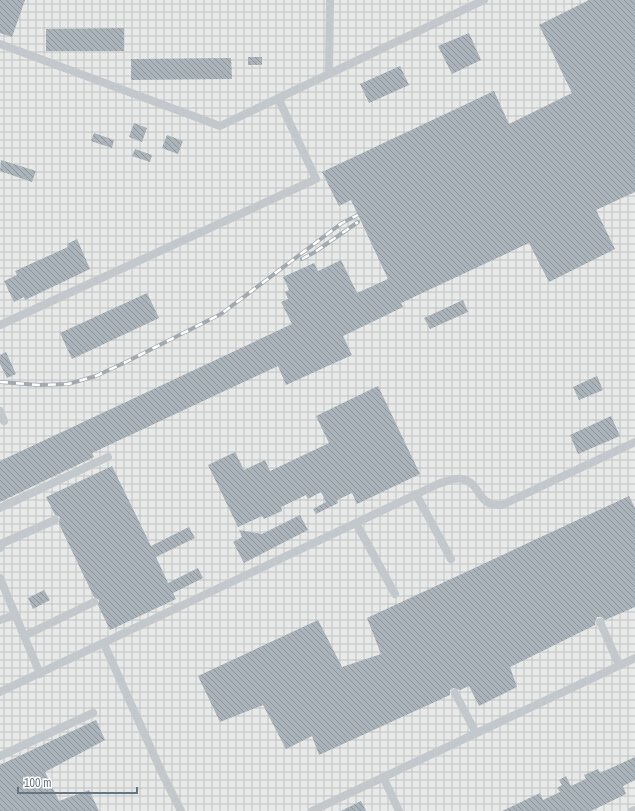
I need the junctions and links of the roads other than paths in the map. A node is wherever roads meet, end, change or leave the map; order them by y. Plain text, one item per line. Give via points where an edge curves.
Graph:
1 (330, 0) edge
2 (484, 0) edge
3 (0, 44) edge
4 (329, 74) junction
5 (278, 98) junction
6 (0, 325) edge
7 (0, 412) edge
8 (4, 421) dead end
9 (635, 442) edge
10 (108, 457) dead end
11 (416, 494) junction
12 (0, 508) edge
13 (55, 520) dead end
14 (356, 523) junction
15 (0, 535) edge
16 (2, 545) edge
17 (451, 560) dead end
18 (0, 578) edge
19 (395, 594) dead end
20 (94, 602) dead end
21 (15, 615) junction
22 (0, 620) edge
23 (600, 622) dead end
24 (24, 636) junction
25 (104, 644) junction
26 (635, 658) edge
27 (619, 666) junction
28 (40, 674) junction
29 (0, 692) edge
30 (455, 693) dead end
31 (93, 713) dead end
32 (476, 733) junction
33 (0, 756) edge
34 (383, 777) junction
35 (182, 811) edge
36 (312, 811) edge
37 (399, 811) edge

1 - 4 lane
2 - 4 lane
3 - 5 lane via 220,126
4 - 5 lane
5 - 6 lane via 316,179
7 - 8 lane
9 - 11 lane via 502,505 487,503 472,484 462,479 438,484
10 - 12 lane
11 - 14 lane
11 - 17 lane
13 - 16 lane
14 - 19 lane
14 - 25 lane
15 - 16 lane
18 - 21 lane
20 - 24 lane
21 - 22 lane
21 - 24 lane
23 - 27 lane
24 - 28 lane
25 - 28 lane
25 - 35 lane via 162,773
26 - 27 lane
27 - 32 lane
28 - 29 lane
30 - 32 lane
31 - 33 lane
32 - 34 lane
34 - 36 lane
34 - 37 lane

